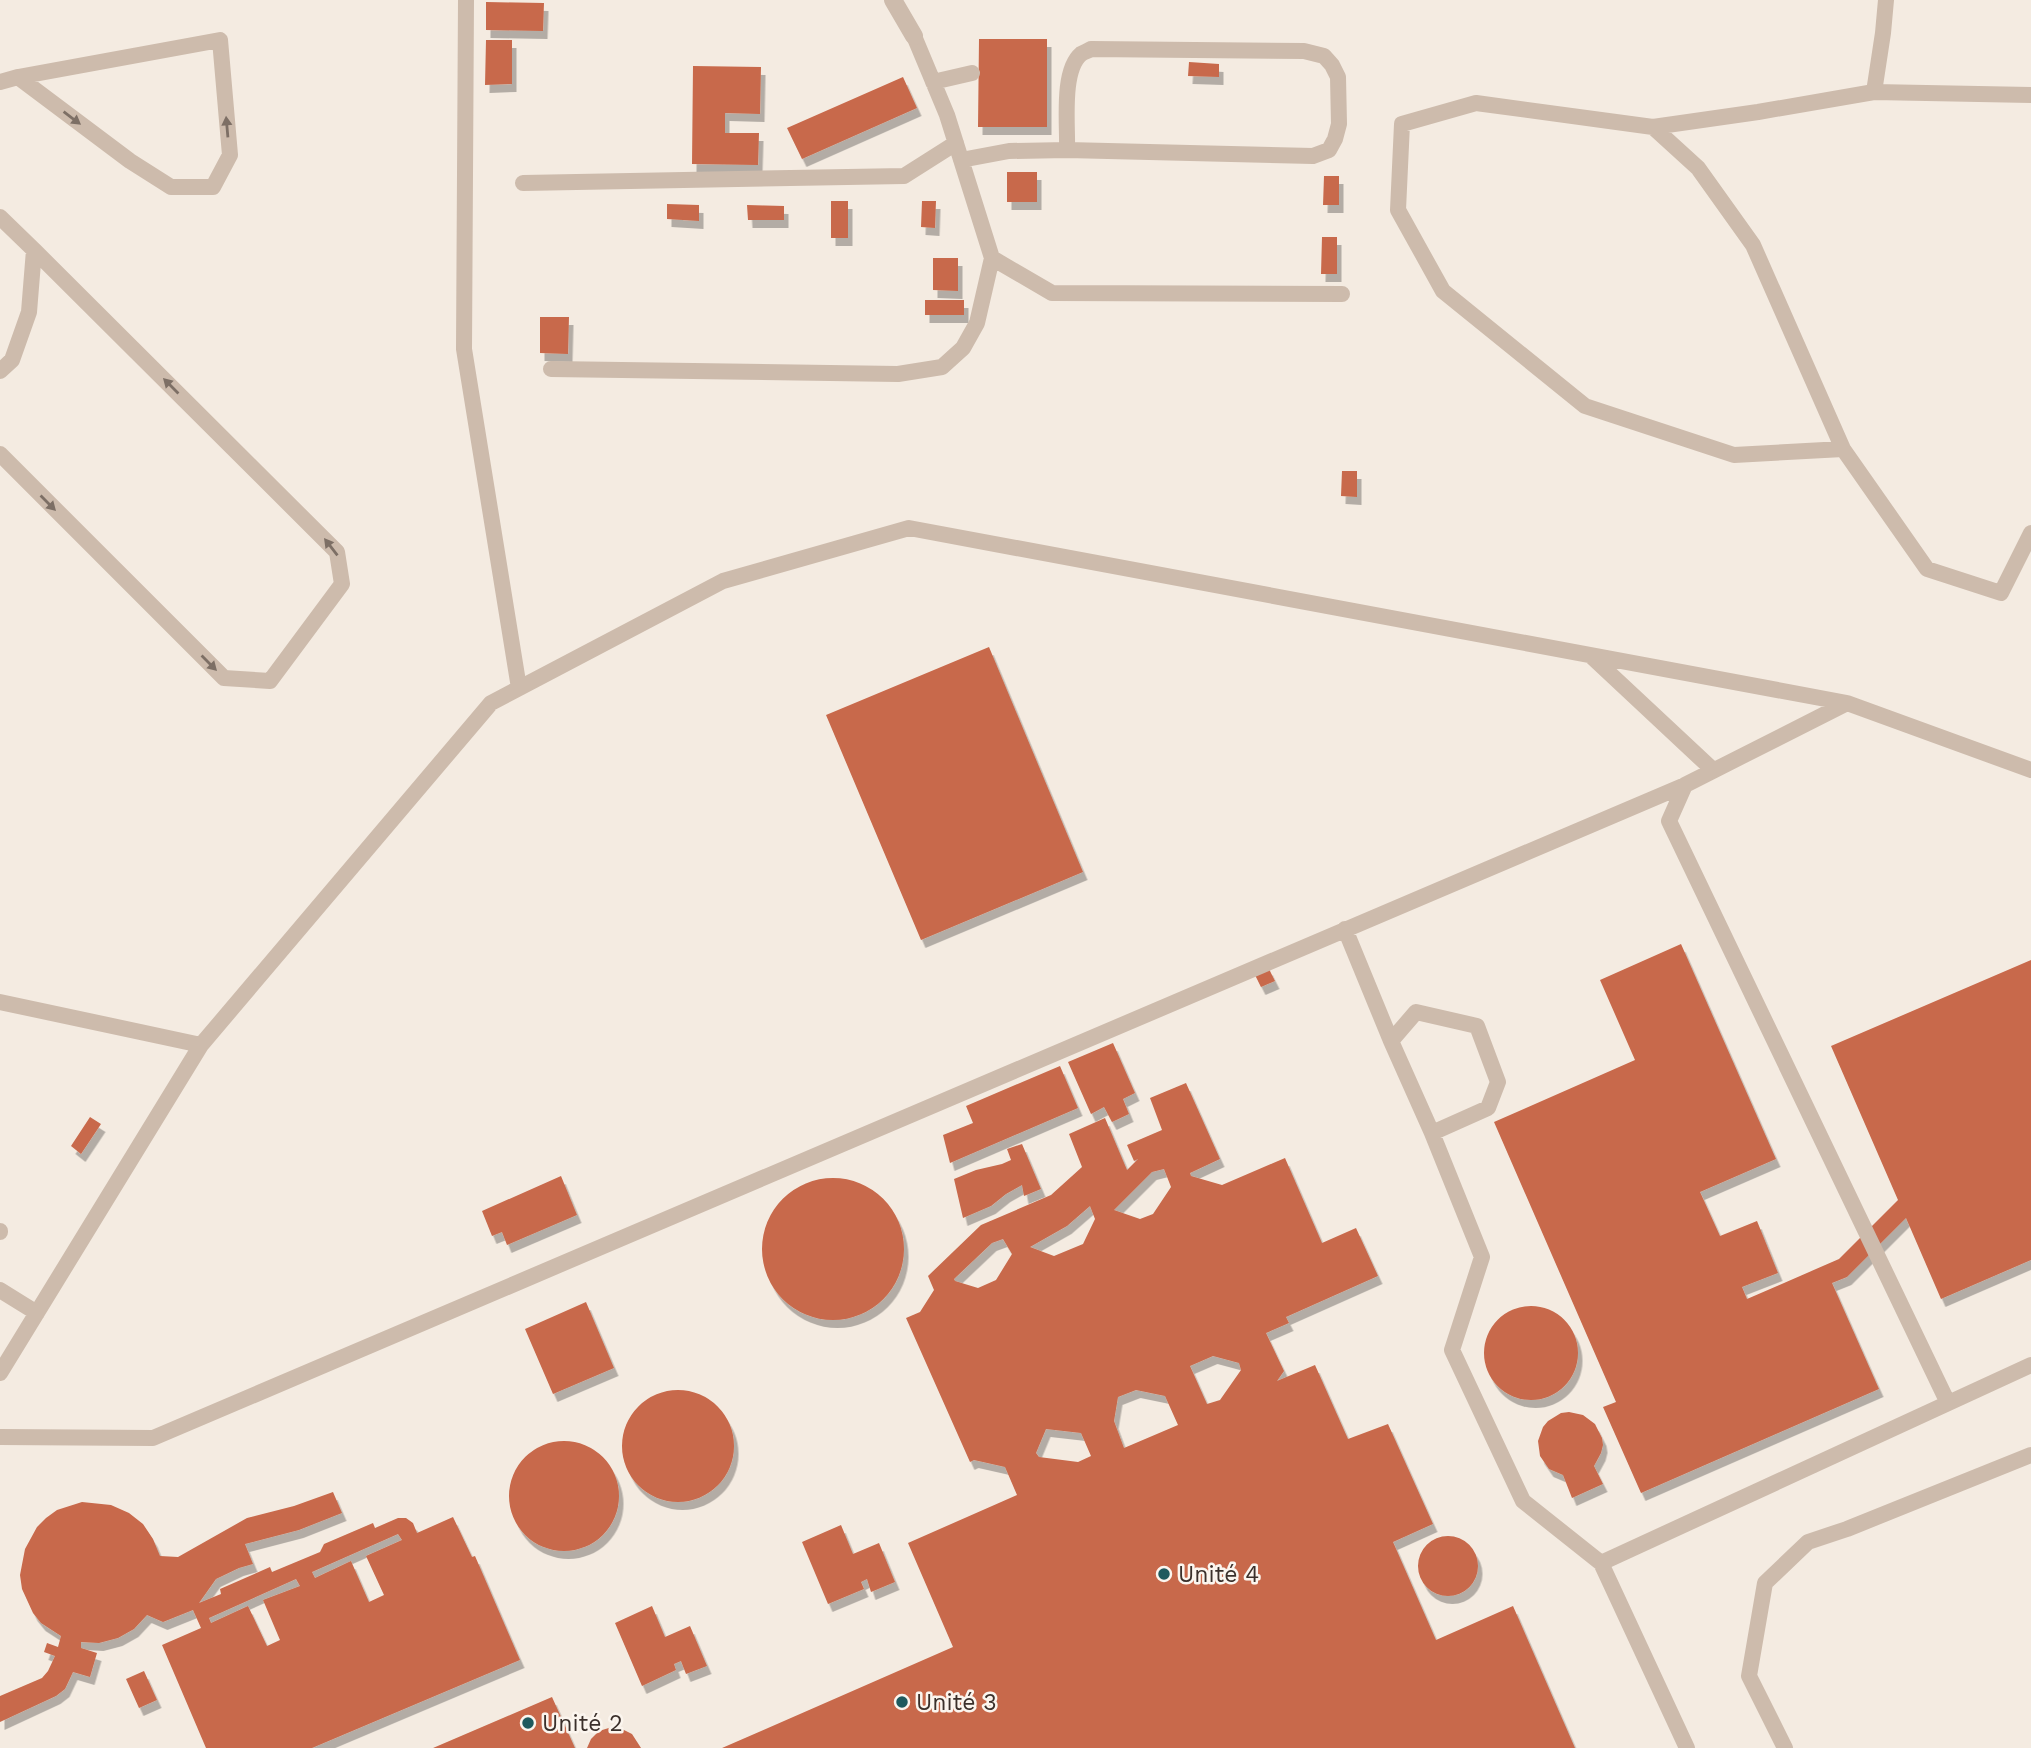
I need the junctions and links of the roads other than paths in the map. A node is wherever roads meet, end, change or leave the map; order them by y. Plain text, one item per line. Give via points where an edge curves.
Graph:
1 (466, 0) edge
2 (893, 0) edge
3 (1885, 0) edge
4 (914, 36) joint
5 (972, 73) dead end
6 (18, 77) junction
7 (0, 82) edge
8 (933, 82) junction
9 (1874, 92) junction
10 (2031, 96) edge
11 (1653, 127) junction
12 (956, 142) junction
13 (1068, 150) junction
14 (961, 160) junction
15 (523, 183) dead end
16 (0, 217) edge
17 (34, 250) junction
18 (992, 258) junction
19 (1342, 294) dead end
20 (551, 369) dead end
21 (0, 371) edge
22 (1843, 449) junction
23 (0, 454) edge
24 (2031, 533) edge
25 (1591, 656) junction
26 (519, 688) junction
27 (1847, 703) junction
28 (2031, 770) edge
29 (1713, 771) junction
30 (1685, 785) junction
31 (1345, 929) junction
32 (0, 1002) edge
33 (1391, 1041) junction
34 (201, 1045) junction
35 (1432, 1133) junction
36 (0, 1290) edge
37 (37, 1313) junction
38 (2031, 1365) edge
39 (0, 1373) edge
40 (1948, 1403) junction
41 (0, 1437) edge
42 (2031, 1455) edge
43 (1601, 1563) junction
44 (1687, 1748) edge
45 (1785, 1748) edge

1 - 26 lane via 464,349
2 - 4 street
3 - 9 lane
4 - 8 lane
5 - 8 lane
6 -> 6 lane via 171,187 213,187 230,155 220,40
6 - 7 lane
8 - 12 lane
9 - 10 lane
9 - 11 lane
11 - 22 lane via 1698,167 1754,245
11 - 22 lane via 1476,103 1402,124 1398,211 1443,291 1585,406 1734,456
12 - 14 lane
12 - 15 lane via 904,176
13 - 13 lane via 1313,156 1329,150 1335,139 1338,77 1324,56 1304,51 1091,49 1081,54 1068,83
13 - 14 lane via 1009,150
14 - 18 lane
16 - 17 lane
17 - 21 lane via 29,312 12,360
23 -> 17 lane via 224,678 270,681 342,584 337,552
18 - 19 lane via 1052,293
18 - 20 lane via 977,323 963,348 942,367 898,374
22 - 24 lane via 1927,569 2001,593
25 - 26 lane via 909,528 723,582
25 - 27 lane
25 - 29 lane
26 - 34 lane via 491,703
27 - 28 lane
27 - 29 lane
29 - 30 lane
30 - 31 lane
30 - 40 lane via 1669,821
31 - 33 lane
31 - 41 lane via 152,1438
32 - 34 lane
33 - 35 lane
33 - 35 lane via 1416,1012 1477,1026 1498,1082 1488,1108
34 - 37 lane
35 - 43 lane via 1482,1257 1451,1350 1522,1501
36 - 37 lane
37 - 39 lane
38 - 40 lane
40 - 43 lane
42 - 45 lane via 1808,1542 1765,1583 1749,1676
43 - 44 lane

